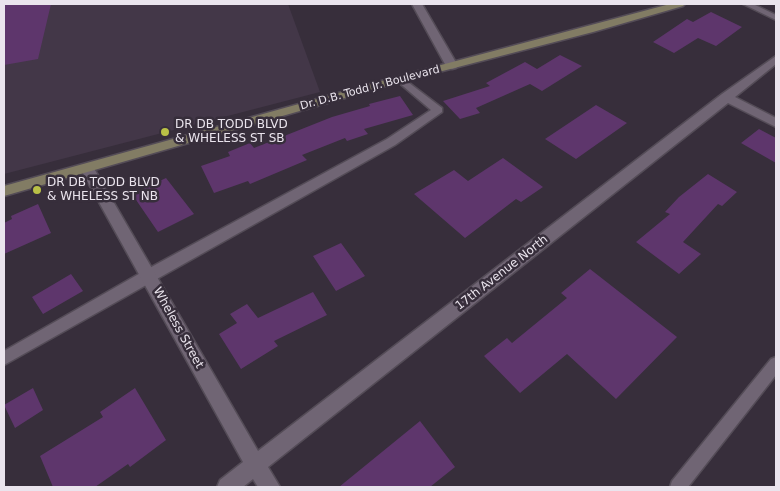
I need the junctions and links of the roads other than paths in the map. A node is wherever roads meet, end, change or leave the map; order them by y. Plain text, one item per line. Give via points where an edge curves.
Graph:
1 (417, 4) edge
2 (680, 4) edge
3 (747, 4) edge
4 (776, 18) edge
5 (776, 58) edge
6 (452, 66) junction
7 (400, 79) junction
8 (726, 97) junction
9 (776, 123) edge
10 (87, 168) junction
11 (4, 191) edge
12 (149, 275) junction
13 (4, 358) edge
14 (776, 364) edge
15 (256, 466) junction
16 (227, 487) edge
17 (270, 487) edge
18 (678, 487) edge

1 - 6 street
2 - 6 main road, Dr. D.B. Todd Jr. Boulevard
3 - 4 lane
5 - 8 street, 17th Avenue North
6 - 7 main road, Dr. D.B. Todd Jr. Boulevard
7 - 10 main road, Dr. D.B. Todd Jr. Boulevard
7 - 12 lane via 438,110 391,142
8 - 9 street
8 - 15 street, 17th Avenue North
10 - 11 main road, Dr. D.B. Todd Jr. Boulevard
10 - 12 street, Wheless Street
12 - 13 lane
12 - 15 street, Wheless Street
14 - 18 lane
15 - 16 street, 17th Avenue North
15 - 17 street, Wheless Street

